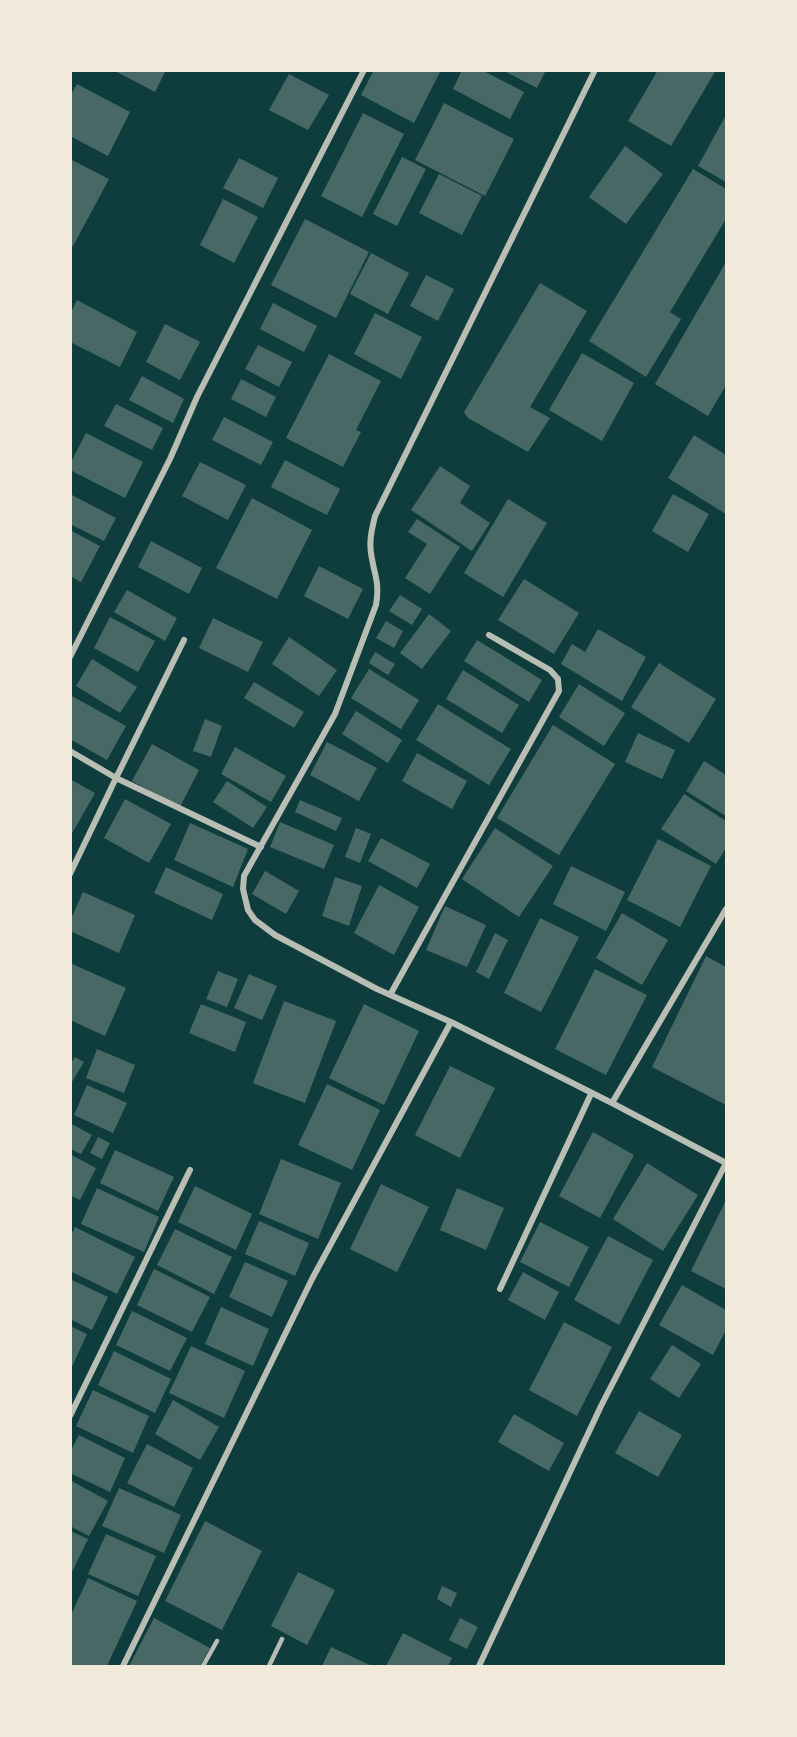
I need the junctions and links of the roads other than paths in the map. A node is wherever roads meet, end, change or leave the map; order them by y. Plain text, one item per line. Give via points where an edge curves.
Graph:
1 (364, 70) edge
2 (596, 70) edge
3 (489, 635) dead end
4 (184, 640) dead end
5 (70, 657) edge
6 (70, 751) edge
7 (116, 778) junction
8 (261, 847) junction
9 (70, 874) edge
10 (726, 909) edge
11 (390, 995) junction
12 (451, 1022) junction
13 (591, 1094) junction
14 (612, 1103) junction
15 (726, 1163) edge
16 (190, 1170) dead end
17 (500, 1289) dead end
18 (70, 1416) edge
19 (282, 1639) dead end
20 (217, 1641) dead end
21 (123, 1666) edge
22 (203, 1666) edge
23 (268, 1666) edge
24 (479, 1666) edge

1 - 5 street
2 - 8 street via 375,516 370,536 379,588 376,605 335,714
3 - 11 street via 550,670 558,679 559,691
4 - 7 street
6 - 7 street
7 - 8 street
7 - 9 street
8 - 11 street via 244,876 244,895 255,920 275,935
10 - 14 street
11 - 12 street
12 - 13 street
12 - 21 street via 312,1279
13 - 14 street
13 - 17 street
14 - 15 street
15 - 24 street via 601,1406
16 - 18 street
19 - 23 lane
20 - 22 lane

